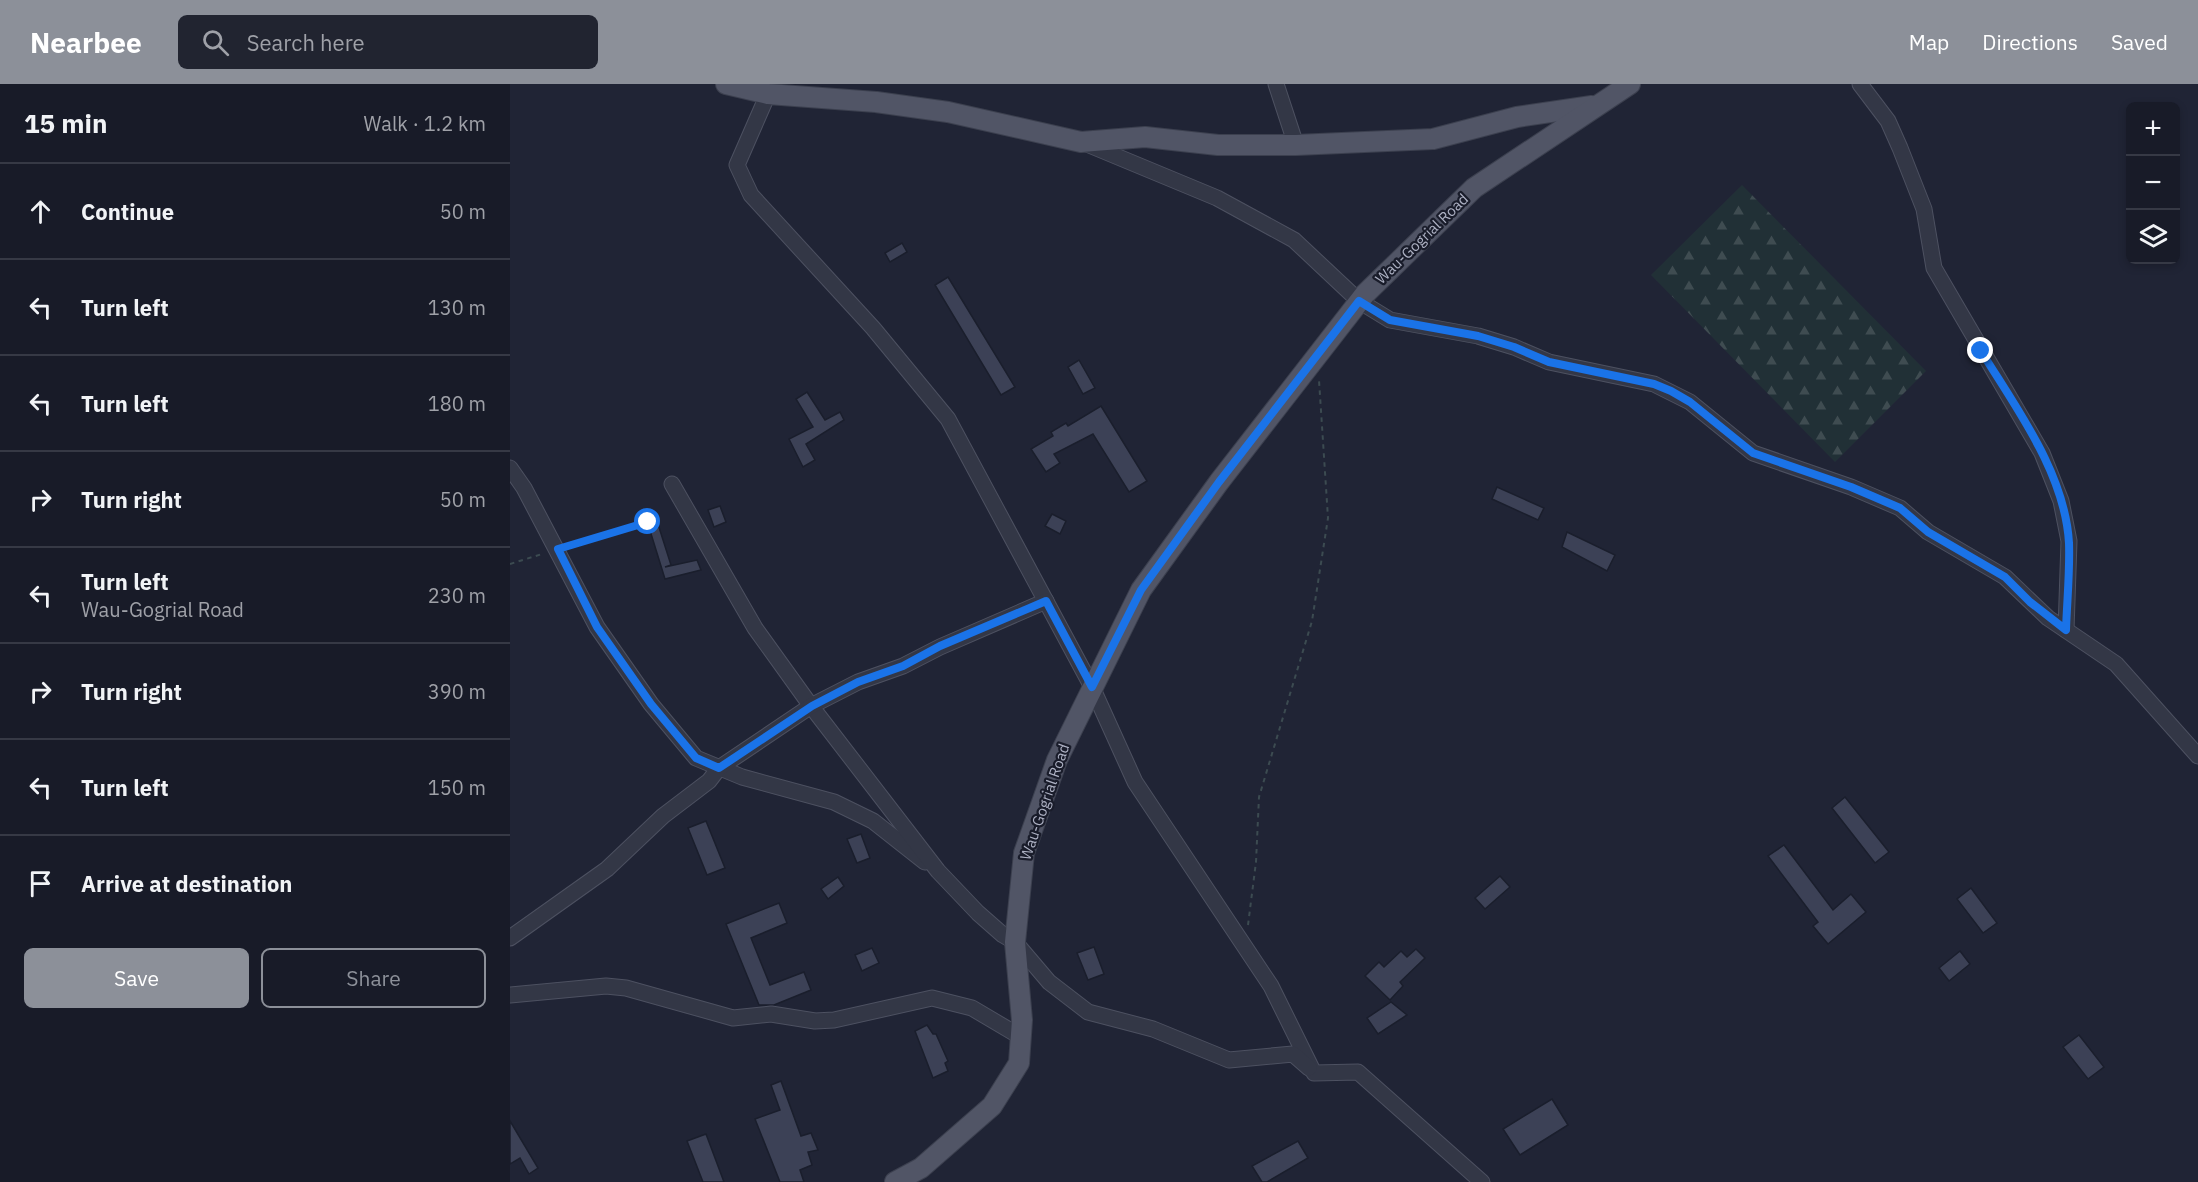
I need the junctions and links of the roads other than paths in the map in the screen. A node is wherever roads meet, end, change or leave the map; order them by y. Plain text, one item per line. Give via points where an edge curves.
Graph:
1 (726, 84) edge
2 (1276, 84) edge
3 (1630, 84) edge
4 (1860, 84) edge
5 (768, 94) junction
6 (1599, 105) junction
7 (1081, 142) junction
8 (1296, 145) junction
9 (1359, 301) junction
10 (510, 468) edge
11 (672, 484) dead end
12 (1046, 601) junction
13 (2066, 630) junction
14 (1092, 687) junction
15 (812, 706) junction
16 (2198, 756) edge
17 (719, 768) junction
18 (938, 871) junction
19 (510, 938) edge
20 (1015, 942) junction
21 (510, 995) edge
22 (1021, 1037) junction
23 (1314, 1073) junction
24 (895, 1182) edge
25 (1482, 1182) edge

1 - 5 main road
2 - 8 street
3 - 6 main road, Wau-Gogrial Road
4 - 13 street via 1887,121 1900,148 1924,209 1934,268 2042,453 2061,501 2069,542
5 - 7 main road via 948,112
5 - 12 street via 736,165 751,195 873,328 948,419
6 - 8 main road via 1518,117 1433,139
6 - 9 main road, Wau-Gogrial Road via 1474,188
7 - 8 main road via 1145,137 1218,146
7 - 9 street via 1217,198 1294,240
9 - 13 street via 1390,320 1478,336 1549,362 1671,391 1753,453 1900,508 1928,532 2005,577
9 - 14 main road, Wau-Gogrial Road via 1141,590
10 - 17 street via 558,549 597,627 651,704 696,758
11 - 15 street via 755,628
12 - 14 street
12 - 15 street via 903,666 858,682
13 - 16 street via 2128,675
14 - 20 main road, Wau-Gogrial Road via 1057,760 1024,853
14 - 23 street via 1135,782 1271,986
15 - 17 street
15 - 18 street
17 - 18 street via 834,802 873,821
17 - 19 street via 607,869
18 - 20 street via 978,913
20 - 22 main road, Wau-Gogrial Road
20 - 23 street via 1049,982 1088,1012 1153,1029 1228,1060 1293,1054
21 - 22 street via 606,986 733,1018 771,1014 815,1021 932,998 972,1008
22 - 24 main road, Wau-Gogrial Road via 1019,1063 992,1106 921,1168
23 - 25 street via 1358,1072

